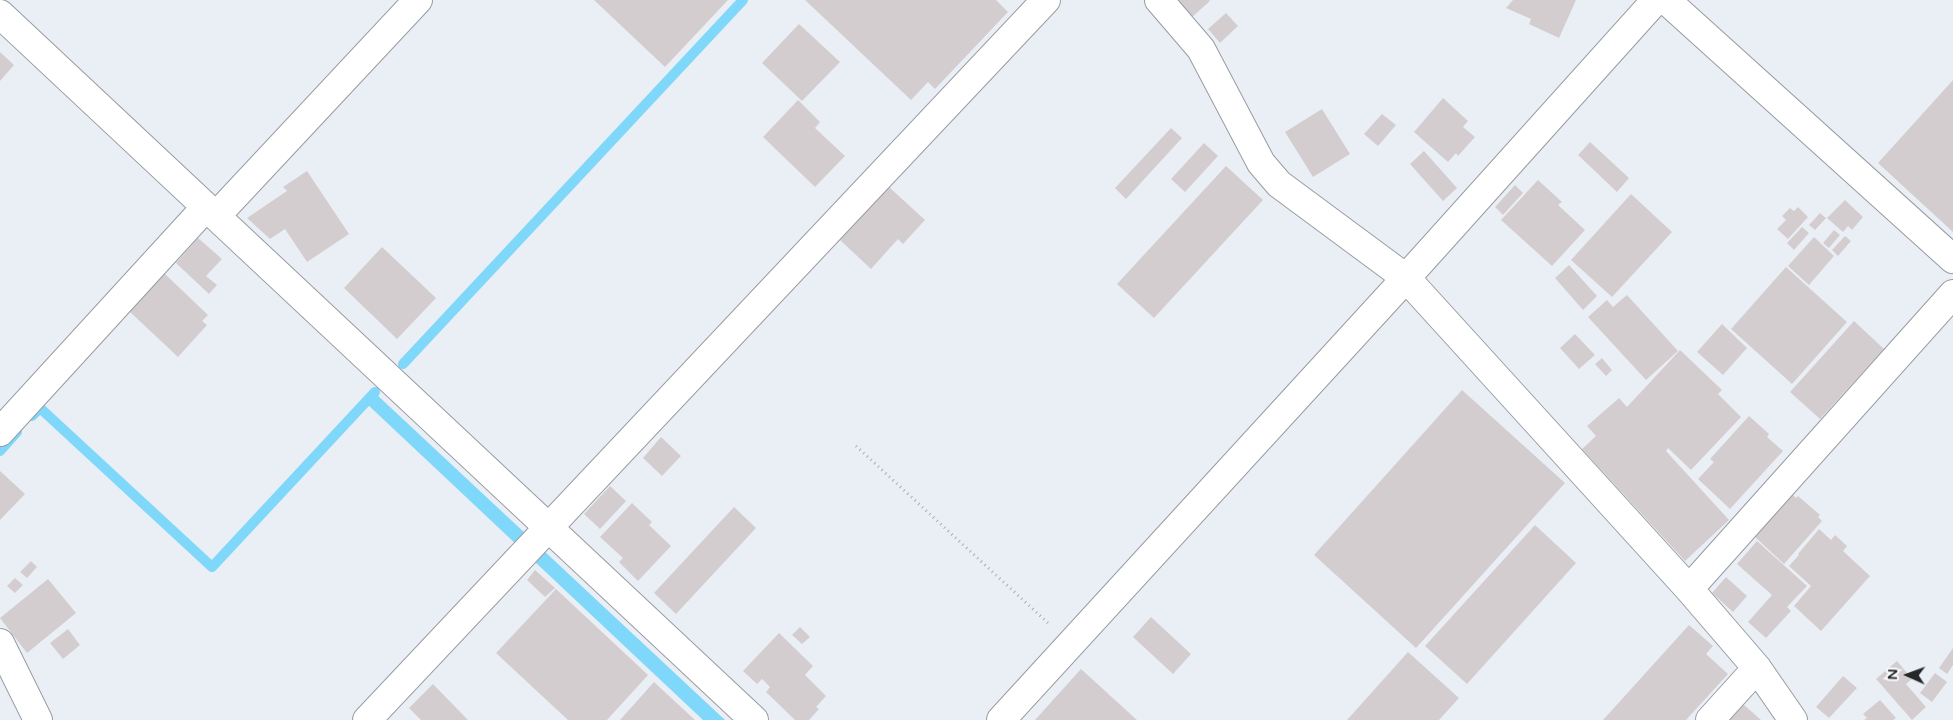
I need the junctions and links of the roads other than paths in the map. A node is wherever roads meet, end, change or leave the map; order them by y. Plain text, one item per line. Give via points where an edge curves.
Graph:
1 (418, 0) edge
2 (1046, 0) edge
3 (1159, 0) edge
4 (1656, 0) edge
5 (1666, 0) edge
6 (0, 14) edge
7 (211, 211) junction
8 (1953, 259) edge
9 (1406, 278) junction
10 (1953, 294) edge
11 (0, 432) edge
12 (536, 541) junction
13 (1689, 589) junction
14 (0, 643) edge
15 (1757, 668) junction
16 (38, 720) edge
17 (367, 720) edge
18 (754, 720) edge
19 (1001, 720) edge
20 (1710, 720) edge
21 (1793, 720) edge

1 - 7 street
2 - 12 street
3 - 9 street via 1201,49 1261,163 1278,184
4 - 9 street
5 - 8 street
6 - 7 street
7 - 11 street
7 - 12 street
9 - 13 street
9 - 19 street
10 - 13 street
12 - 17 street
12 - 18 street
13 - 15 street
14 - 16 street
15 - 20 street
15 - 21 street

